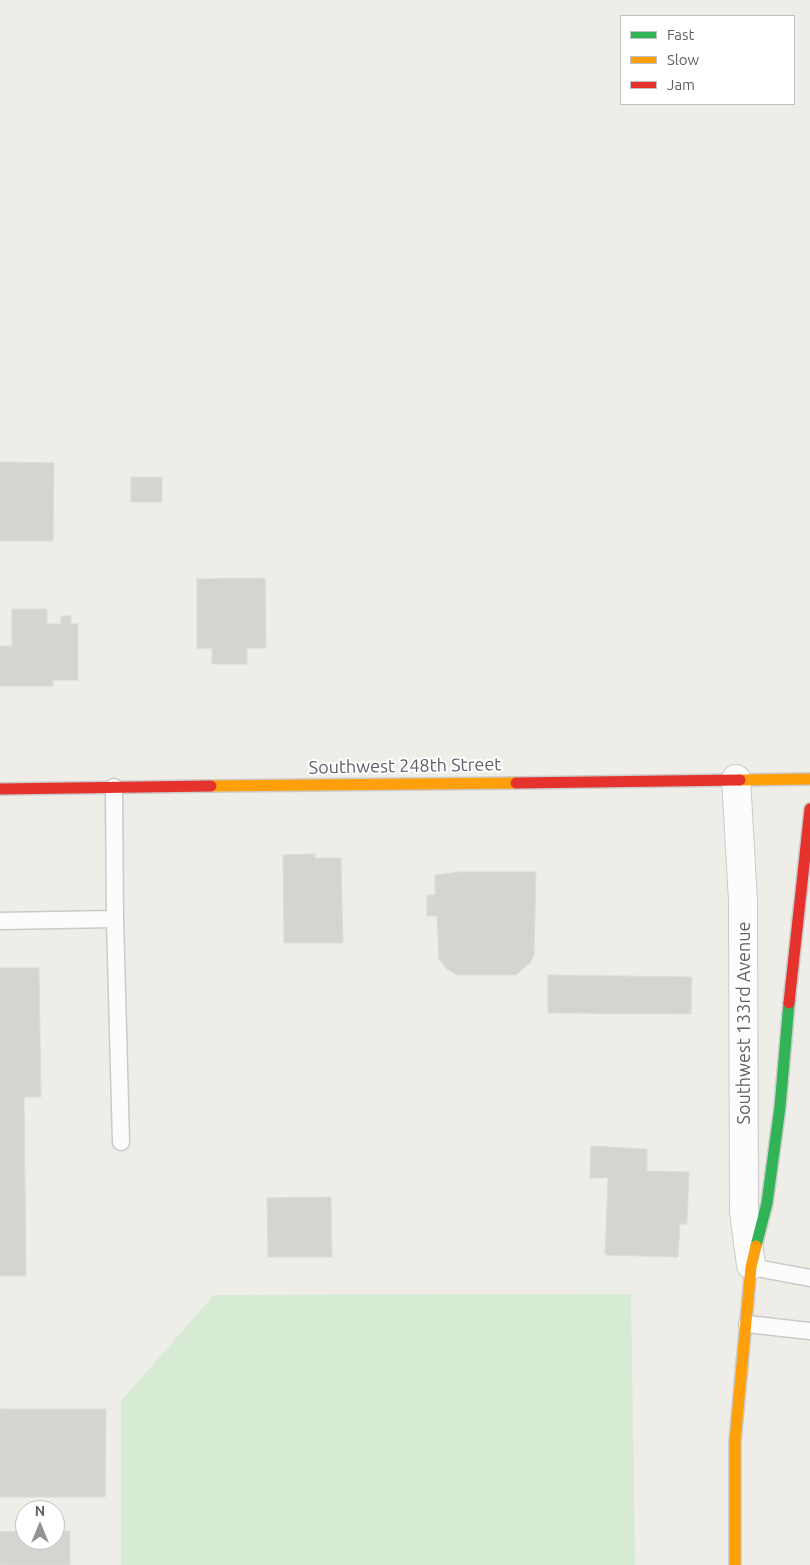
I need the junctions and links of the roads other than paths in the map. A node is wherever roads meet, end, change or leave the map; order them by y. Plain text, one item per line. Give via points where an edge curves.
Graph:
1 (736, 779) junction
2 (810, 779) edge
3 (114, 787) junction
4 (0, 789) edge
5 (810, 809) edge
6 (115, 919) junction
7 (0, 921) edge
8 (121, 1142) dead end
9 (751, 1267) junction
10 (810, 1278) edge
11 (746, 1324) junction
12 (810, 1331) edge
13 (735, 1565) edge

1 - 2 street, Southwest 248th Street
1 - 3 street, Southwest 248th Street
1 - 9 street, Southwest 133rd Avenue via 743,900 744,1212
3 - 4 street, Southwest 248th Street
3 - 6 lane
5 - 9 street, Southwest 133rd Avenue via 780,1107 767,1203
6 - 7 lane
6 - 8 lane
9 - 10 lane
9 - 11 street, Southwest 133rd Avenue
11 - 12 lane
11 - 13 street, Southwest 133rd Avenue via 735,1441

